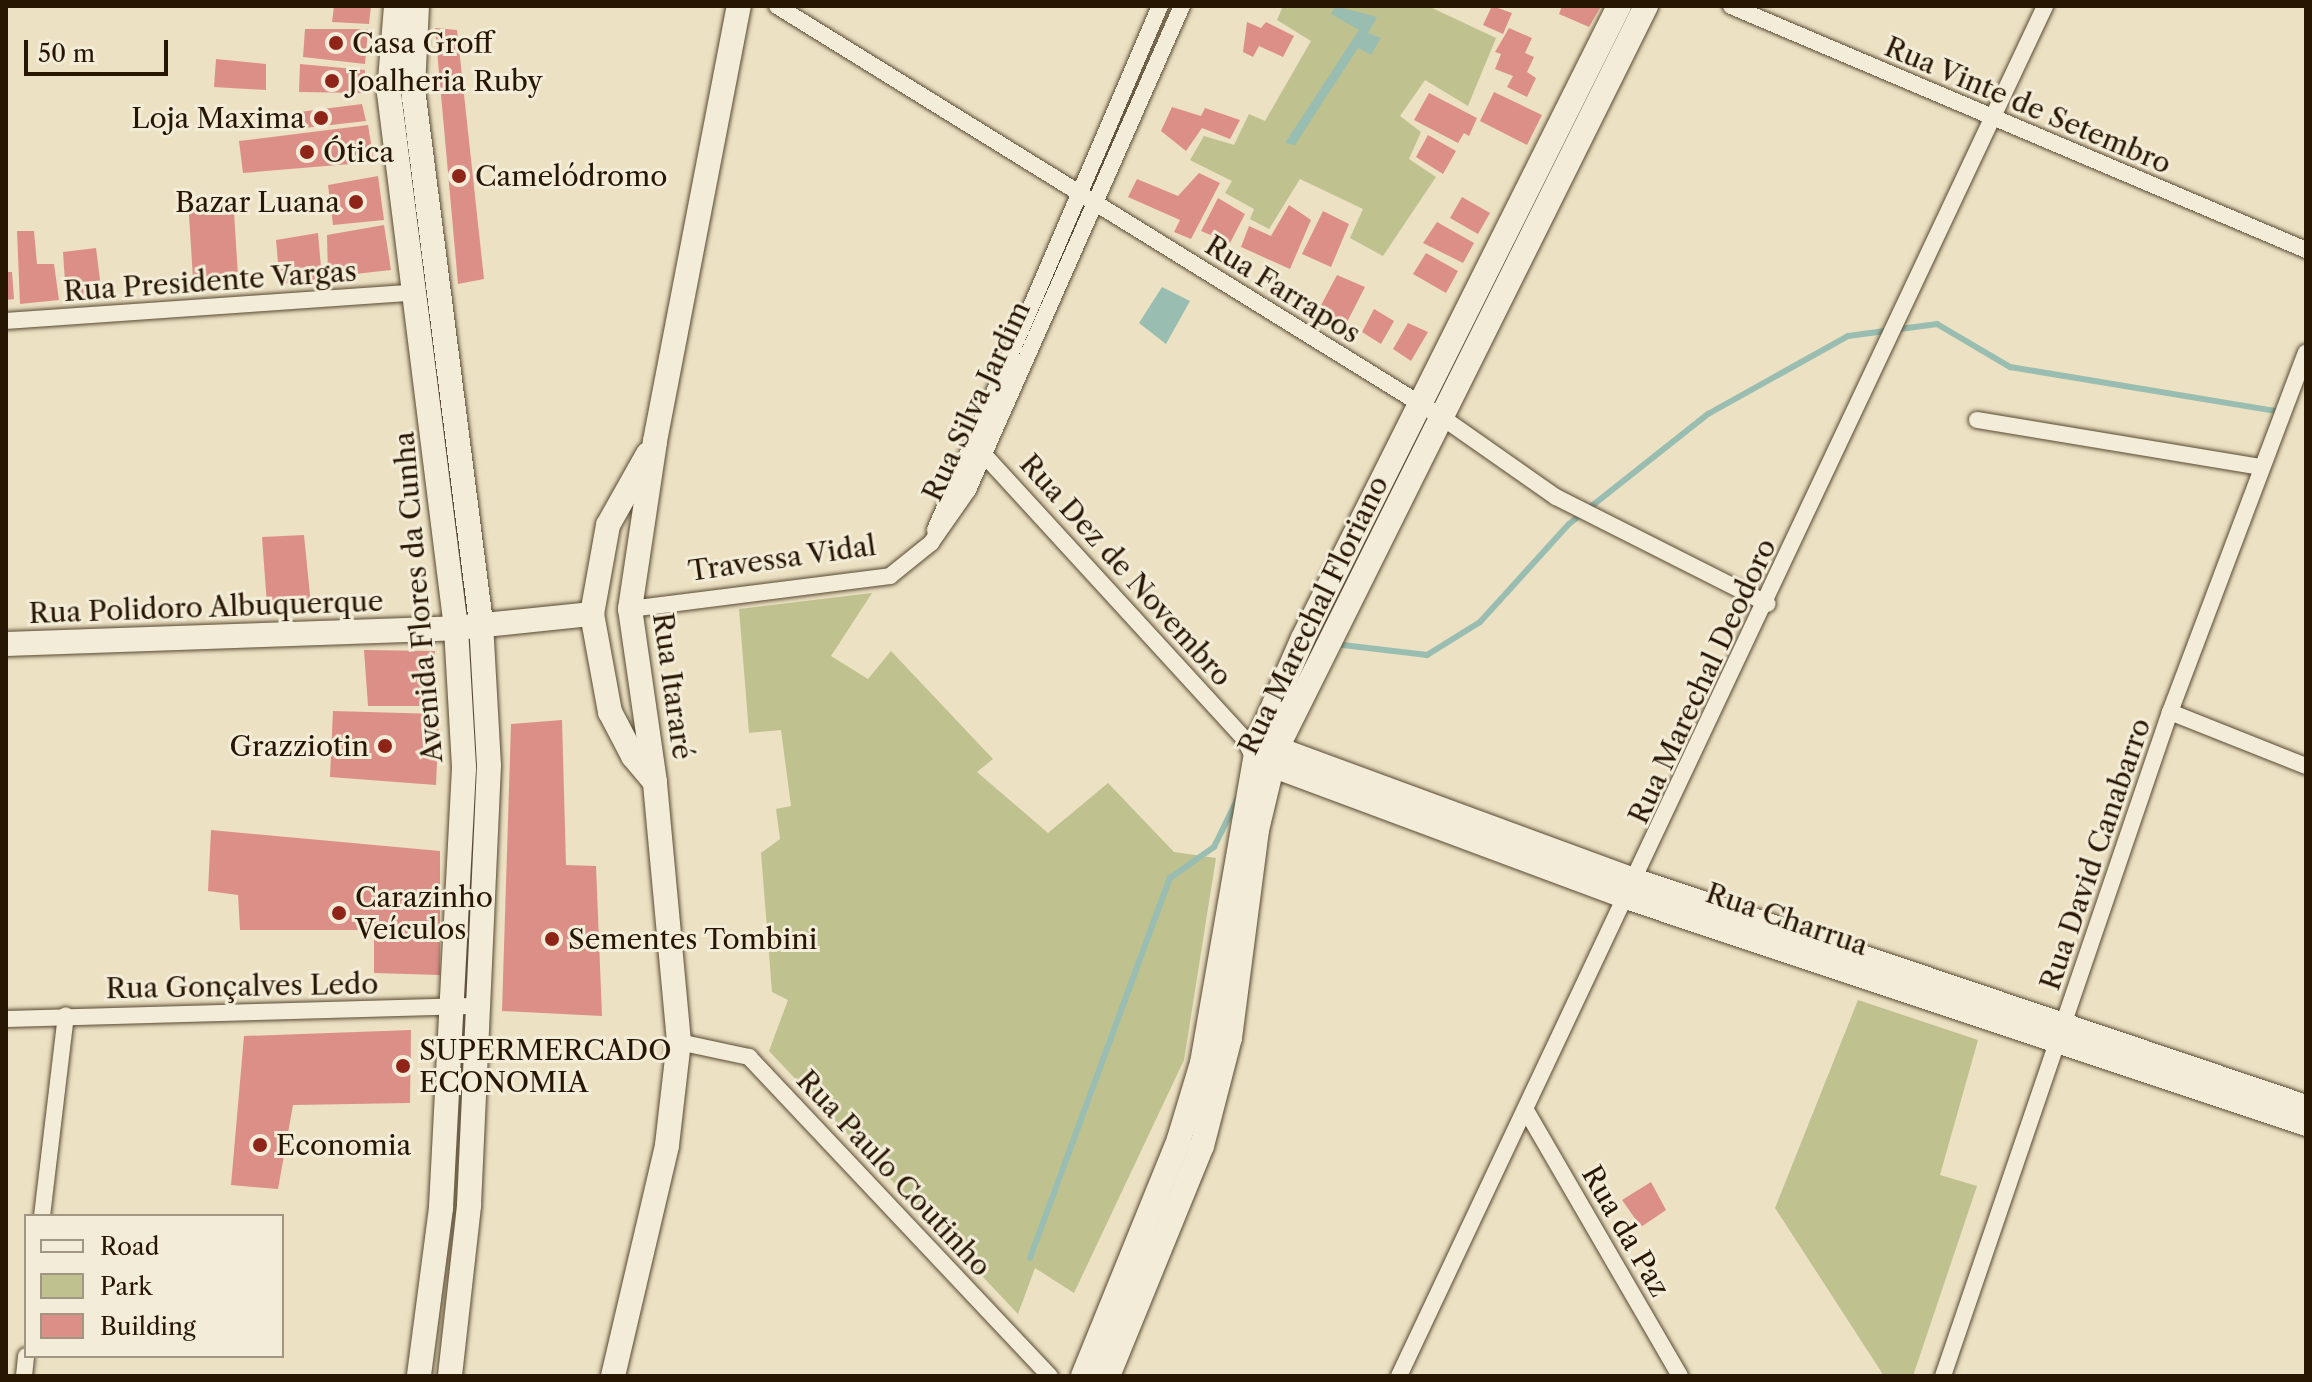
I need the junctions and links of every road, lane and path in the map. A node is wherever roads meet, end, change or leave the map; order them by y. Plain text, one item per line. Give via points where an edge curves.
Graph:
1 (396, 6) edge
2 (417, 6) edge
3 (739, 6) edge
4 (777, 6) edge
5 (1160, 6) edge
6 (1182, 6) edge
7 (1619, 6) edge
8 (1646, 6) edge
9 (1731, 6) edge
10 (2045, 6) edge
11 (1994, 119) junction
12 (1543, 187) junction
13 (1078, 192) junction
14 (1096, 202) junction
15 (2306, 250) edge
16 (417, 292) junction
17 (1024, 316) junction
18 (6, 321) edge
19 (1040, 324) junction
20 (2306, 353) edge
21 (1432, 412) junction
22 (1977, 420) dead end
23 (655, 441) junction
24 (969, 441) junction
25 (984, 453) junction
26 (2261, 467) junction
27 (931, 543) junction
28 (1768, 604) junction
29 (630, 609) junction
30 (592, 614) junction
31 (481, 623) junction
32 (456, 628) junction
33 (6, 644) edge
34 (2170, 712) junction
35 (1260, 751) junction
36 (2306, 766) edge
37 (655, 782) junction
38 (1633, 889) junction
39 (480, 1006) junction
40 (454, 1007) junction
41 (66, 1015) junction
42 (6, 1019) edge
43 (2062, 1034) junction
44 (679, 1042) junction
45 (2211, 1084) junction
46 (2306, 1107) edge
47 (1527, 1112) junction
48 (2306, 1124) edge
49 (1190, 1142) junction
50 (469, 1206) junction
51 (441, 1208) junction
52 (42, 1214) edge
53 (419, 1376) edge
54 (450, 1376) edge
55 (613, 1376) edge
56 (1050, 1376) edge
57 (1083, 1376) edge
58 (1108, 1376) edge
59 (1399, 1376) edge
60 (1680, 1376) edge
61 (1943, 1376) edge

1 - 16 street, Avenida Flores da Cunha via 389,93
2 - 31 street, Avenida Flores da Cunha via 413,89
3 - 23 street, Rua Itararé
4 - 13 street, Rua Farrapos
5 - 13 street, Rua Silva Jardim
6 - 14 street, Rua Silva Jardim
7 - 12 street, Rua Marechal Floriano
8 - 12 street, Rua Marechal Floriano
9 - 11 street, Rua Vinte de Setembro
10 - 11 street, Rua Marechal Deodoro
11 - 15 street, Rua Vinte de Setembro
11 - 28 street, Rua Marechal Deodoro
12 - 21 street, Rua Marechal Floriano
13 - 14 street, Rua Farrapos
13 - 17 street, Rua Silva Jardim
14 - 19 street, Rua Silva Jardim
14 - 21 street, Rua Farrapos
16 - 18 street, Rua Presidente Vargas
16 - 32 street, Avenida Flores da Cunha
17 - 19 street
17 - 24 street, Rua Silva Jardim
19 - 25 street, Rua Silva Jardim
20 - 26 street, Rua David Canabarro
21 - 28 street, Rua Farrapos via 1556,497
21 - 35 street, Rua Marechal Floriano via 1303,638
22 - 26 street
23 - 29 street, Rua Itararé
23 - 30 street via 608,525
24 - 25 street, Rua Dez de Novembro
24 - 27 street, Rua Silva Jardim
25 - 27 street, Rua Silva Jardim via 958,509
25 - 35 street, Rua Dez de Novembro
26 - 34 street, Rua David Canabarro
27 - 29 street, Travessa Vidal via 890,576
28 - 38 street, Rua Marechal Deodoro
29 - 37 street, Rua Itararé
30 - 31 street
30 - 37 street via 610,712 633,756
31 - 32 street
31 - 39 street, Avenida Flores da Cunha via 489,765
32 - 33 street, Rua Polidoro Albuquerque
32 - 40 street, Avenida Flores da Cunha via 464,768
34 - 36 street
34 - 43 street, Rua David Canabarro
35 - 38 street, Rua Charrua
35 - 49 street, Rua Marechal Floriano
37 - 44 street, Rua Itararé
38 - 43 street, Rua Charrua
38 - 47 street, Rua Marechal Deodoro
39 - 40 street, Rua Gonçalves Ledo
39 - 50 street, Avenida Flores da Cunha
40 - 41 street, Rua Gonçalves Ledo
40 - 51 street, Avenida Flores da Cunha
41 - 42 street, Rua Gonçalves Ledo
41 - 52 street
43 - 45 street, Rua Charrua
43 - 61 street, Rua David Canabarro
44 - 55 street, Rua Itararé via 667,1145
44 - 56 street, Rua Paulo Coutinho via 749,1057
45 - 46 street, Rua Charrua
45 - 48 street, Rua Charrua
47 - 59 street, Rua Marechal Deodoro
47 - 60 street, Rua da Paz
49 - 57 street, Rua Marechal Floriano
49 - 58 street, Rua Marechal Floriano
50 - 51 street
50 - 54 street, Avenida Flores da Cunha
51 - 53 street, Avenida Flores da Cunha

